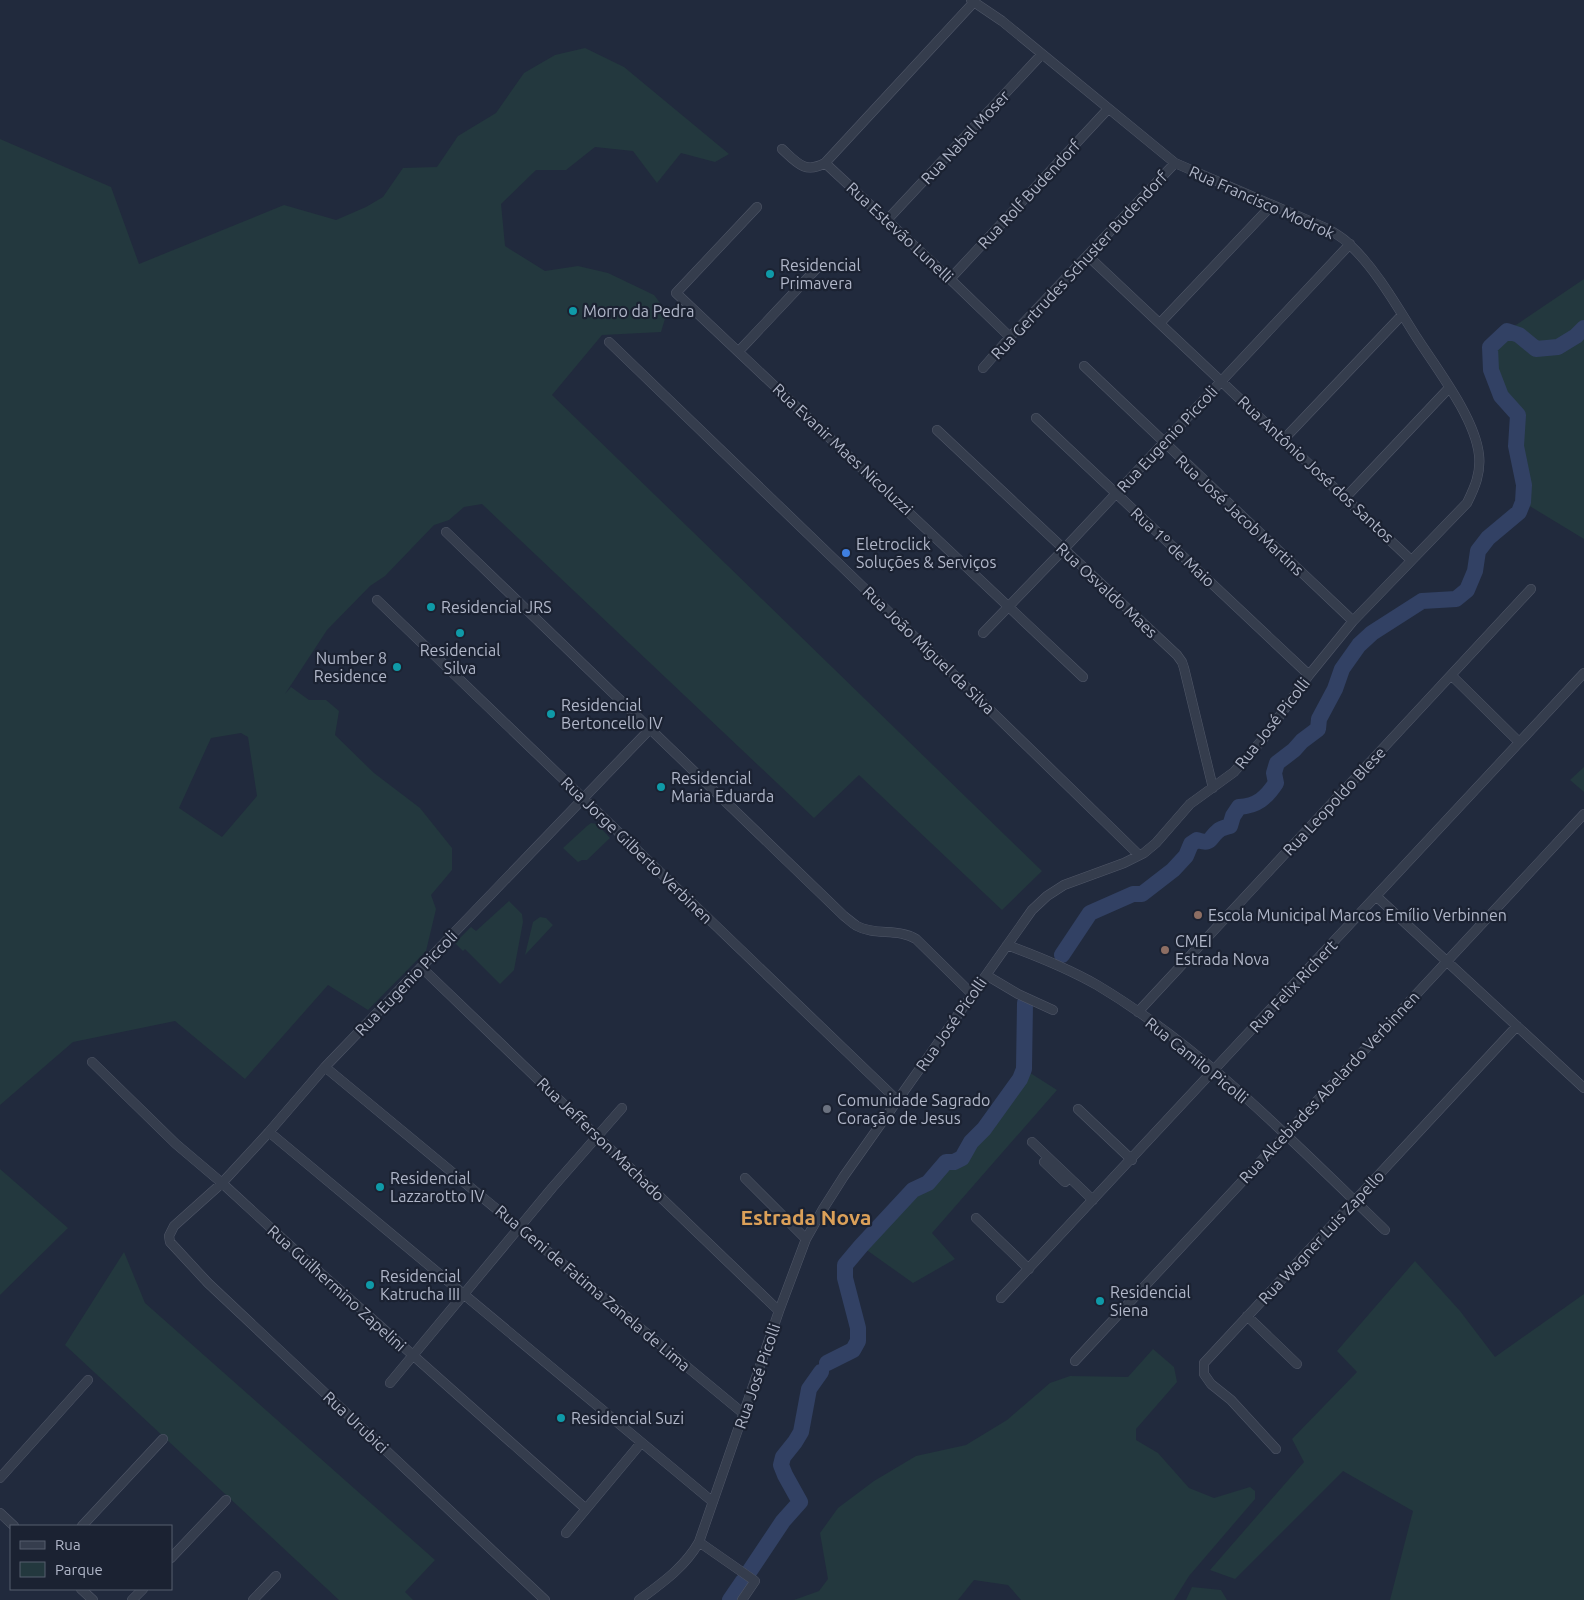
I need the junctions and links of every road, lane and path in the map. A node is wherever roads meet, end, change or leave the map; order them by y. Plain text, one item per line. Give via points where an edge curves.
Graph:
1 (972, 1) edge
2 (1042, 54) junction
3 (1108, 109) junction
4 (782, 149) dead end
5 (825, 163) junction
6 (1175, 163) junction
7 (1272, 205) junction
8 (757, 207) dead end
9 (887, 220) junction
10 (1350, 244) junction
11 (1088, 256) junction
12 (819, 266) dead end
13 (950, 279) junction
14 (1402, 315) junction
15 (1161, 322) junction
16 (1010, 337) junction
17 (609, 342) dead end
18 (738, 352) junction
19 (1084, 366) dead end
20 (983, 368) dead end
21 (1222, 381) junction
22 (1449, 388) junction
23 (1036, 418) dead end
24 (937, 430) dead end
25 (1284, 439) junction
26 (1164, 443) junction
27 (1116, 494) junction
28 (1346, 498) junction
29 (446, 532) dead end
30 (1064, 549) junction
31 (1411, 560) junction
32 (1531, 589) dead end
33 (377, 600) dead end
34 (1009, 606) junction
35 (1353, 621) junction
36 (983, 633) dead end
37 (1584, 673) edge
38 (1310, 675) junction
39 (1451, 675) junction
40 (1083, 677) dead end
41 (650, 729) junction
42 (1519, 742) junction
43 (1213, 788) junction
44 (584, 798) junction
45 (1584, 814) edge
46 (1139, 855) junction
47 (1376, 896) junction
48 (1007, 945) junction
49 (1446, 961) junction
50 (422, 968) junction
51 (986, 975) junction
52 (972, 994) junction
53 (1053, 1010) dead end
54 (1138, 1012) junction
55 (1517, 1026) junction
56 (92, 1062) dead end
57 (325, 1067) junction
58 (1215, 1069) junction
59 (1584, 1088) edge
60 (897, 1100) junction
61 (622, 1108) dead end
62 (1078, 1108) dead end
63 (269, 1132) junction
64 (1285, 1134) junction
65 (597, 1135) junction
66 (1032, 1142) dead end
67 (1132, 1160) junction
68 (1044, 1162) dead end
69 (745, 1178) dead end
70 (222, 1183) junction
71 (1354, 1201) junction
72 (1091, 1202) junction
73 (974, 1220) dead end
74 (519, 1227) junction
75 (1385, 1230) dead end
76 (806, 1239) junction
77 (170, 1242) joint
78 (1027, 1271) junction
79 (464, 1293) junction
80 (1001, 1298) dead end
81 (779, 1311) junction
82 (1247, 1316) junction
83 (413, 1356) junction
84 (1075, 1360) dead end
85 (1297, 1364) dead end
86 (88, 1380) dead end
87 (390, 1383) dead end
88 (744, 1414) junction
89 (163, 1439) dead end
90 (641, 1443) junction
91 (1276, 1449) dead end
92 (0, 1478) edge
93 (226, 1500) dead end
94 (713, 1502) junction
95 (586, 1510) junction
96 (0, 1513) edge
97 (13, 1525) edge
98 (83, 1525) edge
99 (566, 1533) dead end
100 (699, 1542) junction
101 (172, 1557) edge
102 (276, 1576) dead end
103 (82, 1590) edge
104 (142, 1590) edge
105 (93, 1600) edge
106 (132, 1600) edge
107 (253, 1600) edge
108 (545, 1600) edge
109 (639, 1600) edge
110 (742, 1600) edge

1 - 2 street, Rua Francisco Modrok
1 - 5 street
2 - 3 street, Rua Francisco Modrok
2 - 9 street, Rua Nabal Moser
3 - 6 street, Rua Francisco Modrok
3 - 13 street, Rua Rolf Budendorf
4 - 5 street via 805,168
5 - 9 street, Rua Estevão Lunelli
6 - 7 street, Rua Francisco Modrok
6 - 11 street, Rua Gertrudes Schuster Budendorf
7 - 10 street, Rua Francisco Modrok via 1328,229
7 - 15 street
8 - 18 street, Rua Evanir Maes Nicoluzzi via 676,293
9 - 13 street, Rua Estevão Lunelli
10 - 14 street, Rua Francisco Modrok
10 - 21 street, Rua Eugenio Piccoli
11 - 15 street, Rua Antônio José dos Santos
11 - 16 street, Rua Gertrudes Schuster Budendorf
12 - 18 street
13 - 16 street, Rua Estevão Lunelli
14 - 22 street, Rua Francisco Modrok
14 - 25 street
15 - 21 street, Rua Antônio José dos Santos
16 - 20 street, Rua Gertrudes Schuster Budendorf
17 - 46 street, Rua João Miguel da Silva
18 - 34 street, Rua Evanir Maes Nicoluzzi
19 - 26 street, Rua José Jacob Martins
21 - 25 street, Rua Antônio José dos Santos
21 - 26 street, Rua Eugenio Piccoli
22 - 28 street
22 - 31 street, Rua Francisco Modrok via 1476,441 1479,470 1476,485 1467,502
23 - 27 street, Rua 1º de Maio
24 - 30 street, Rua Osvaldo Maes
25 - 28 street, Rua Antônio José dos Santos
26 - 27 street, Rua Eugenio Piccoli
26 - 35 street, Rua José Jacob Martins
27 - 30 street, Rua Eugenio Piccoli
27 - 38 street, Rua 1º de Maio
28 - 31 street, Rua Antônio José dos Santos
29 - 41 street
30 - 34 street, Rua Eugenio Piccoli
30 - 43 street, Rua Osvaldo Maes via 1182,662
31 - 35 street, Rua José Picolli
32 - 39 street, Rua Leopoldo Blese
33 - 44 street, Rua Jorge Gilberto Verbinen
34 - 36 street, Rua Eugenio Piccoli
34 - 40 street, Rua Evanir Maes Nicoluzzi
35 - 38 street, Rua José Picolli
37 - 42 street, Rua Felix Richert
38 - 43 street, Rua José Picolli via 1246,759
39 - 42 street
39 - 54 street, Rua Leopoldo Blese
41 - 44 street, Rua Eugenio Piccoli
41 - 52 street via 844,916 858,927 908,934
42 - 47 street, Rua Felix Richert
43 - 46 street, Rua José Picolli via 1190,804 1156,843
44 - 50 street, Rua Eugenio Piccoli
44 - 60 street, Rua Jorge Gilberto Verbinen
45 - 49 street, Rua Alcebiades Abelardo Verbinnen
46 - 48 street, Rua José Picolli via 1054,891 1032,910
47 - 49 street
47 - 58 street, Rua Felix Richert
48 - 51 street, Rua José Picolli
48 - 54 street, Rua Camilo Picolli via 1088,981
49 - 55 street
49 - 64 street, Rua Alcebiades Abelardo Verbinnen
50 - 57 street, Rua Eugenio Piccoli
50 - 65 street, Rua Jefferson Machado
51 - 52 street, Rua José Picolli
51 - 53 street
52 - 60 street, Rua José Picolli
54 - 58 street, Rua Camilo Picolli
55 - 59 street
55 - 71 street, Rua Wagner Luis Zapello
56 - 70 street, Rua Guilhermino Zapelini via 176,1144
57 - 63 street, Rua Eugenio Piccoli
57 - 74 street, Rua Geni de Fatima Zanela de Lima
58 - 64 street, Rua Camilo Picolli
58 - 67 street, Rua Felix Richert
60 - 76 street, Rua José Picolli via 833,1192
61 - 65 street
62 - 67 street
63 - 70 street, Rua Eugenio Piccoli
63 - 79 street
64 - 71 street, Rua Camilo Picolli
64 - 84 street, Rua Alcebiades Abelardo Verbinnen
65 - 74 street
65 - 81 street, Rua Jefferson Machado
66 - 72 street
67 - 72 street, Rua Felix Richert
68 - 72 street
69 - 76 street
70 - 77 street, Rua Eugenio Piccoli via 174,1226
70 - 83 street, Rua Guilhermino Zapelini
71 - 75 street, Rua Camilo Picolli
71 - 82 street, Rua Wagner Luis Zapello
72 - 78 street, Rua Felix Richert
73 - 78 street
74 - 79 street
74 - 88 street, Rua Geni de Fatima Zanela de Lima
76 - 81 street, Rua José Picolli
77 - 108 street, Rua Urubici via 208,1284
78 - 80 street, Rua Felix Richert
79 - 83 street
79 - 90 street
81 - 88 street, Rua José Picolli
82 - 85 street
82 - 91 street, Rua Wagner Luis Zapello via 1204,1363 1204,1374
83 - 87 street
83 - 95 street, Rua Guilhermino Zapelini
86 - 92 street
88 - 94 street, Rua José Picolli
89 - 98 street
90 - 94 street
90 - 95 street
93 - 101 street
94 - 100 street, Rua José Picolli
95 - 99 street
96 - 97 street
100 - 109 street, Rua José Picolli via 684,1563
100 - 110 street via 755,1581
102 - 107 street
103 - 105 street
104 - 106 street

